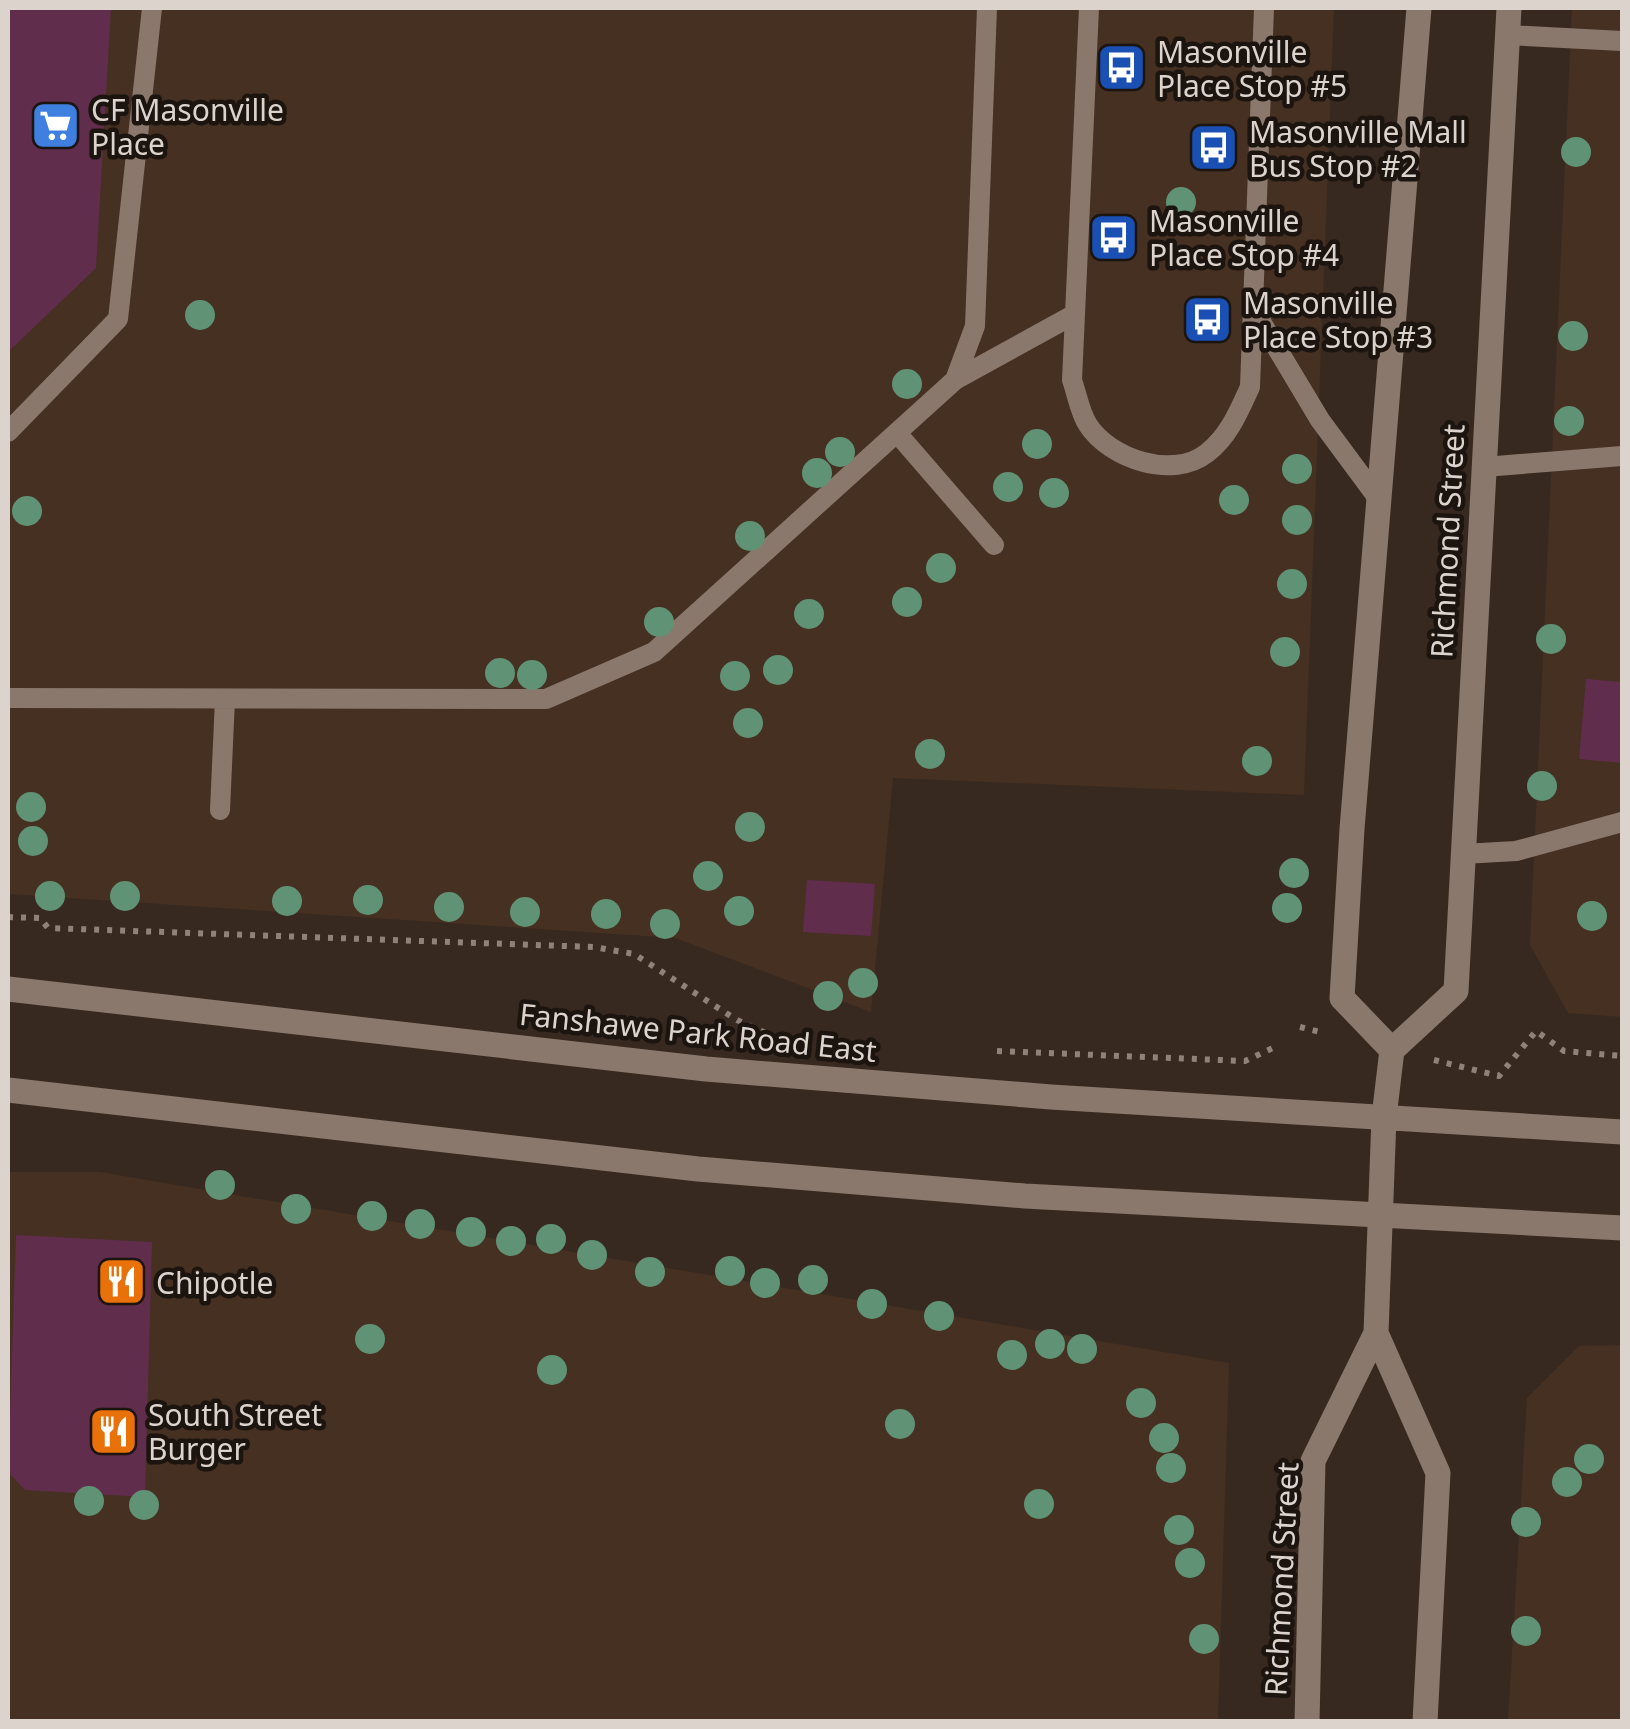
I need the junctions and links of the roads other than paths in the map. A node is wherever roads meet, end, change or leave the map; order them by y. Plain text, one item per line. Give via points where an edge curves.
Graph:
1 (152, 8) edge
2 (987, 8) edge
3 (1077, 8) edge
4 (1090, 8) edge
5 (1264, 8) edge
6 (1419, 8) edge
7 (1509, 8) edge
8 (1088, 33) junction
9 (1508, 35) junction
10 (1622, 41) edge
11 (1253, 308) junction
12 (1075, 314) junction
13 (954, 380) junction
14 (8, 432) edge
15 (896, 433) junction
16 (1622, 456) edge
17 (1484, 467) junction
18 (1380, 501) junction
19 (994, 545) dead end
20 (8, 698) edge
21 (225, 700) junction
22 (220, 810) dead end
23 (1622, 822) edge
24 (1463, 854) junction
25 (8, 989) edge
26 (1392, 1050) junction
27 (8, 1090) edge
28 (1384, 1117) junction
29 (1622, 1132) edge
30 (1380, 1217) junction
31 (1622, 1228) edge
32 (1376, 1333) junction
33 (1307, 1722) edge
34 (1425, 1722) edge

1 - 14 lane via 118,319
2 - 13 lane via 976,326
3 - 8 lane
4 - 8 lane
5 - 11 lane
6 - 18 main road
7 - 9 main road, Richmond Street
8 - 12 lane
9 - 10 lane
9 - 17 main road, Richmond Street
11 - 12 lane via 1250,387 1234,424 1205,456 1167,465 1126,458 1088,426 1072,380
11 - 18 lane via 1320,420
12 - 13 lane
13 - 15 lane
15 - 19 lane
15 - 21 lane via 654,652 546,699
16 - 17 lane
17 - 24 main road, Richmond Street
18 - 26 main road via 1342,998
20 - 21 lane
21 - 22 lane
23 - 24 lane via 1516,851
24 - 26 main road, Richmond Street via 1456,990
25 - 28 main road, Fanshawe Park Road East via 706,1069
26 - 28 main road, Richmond Street
27 - 30 main road via 698,1169
28 - 29 main road, Fanshawe Park Road East
28 - 30 main road, Richmond Street
30 - 31 main road
30 - 32 main road, Richmond Street
32 - 33 main road, Richmond Street via 1314,1462
32 - 34 main road, Richmond Street via 1438,1473

